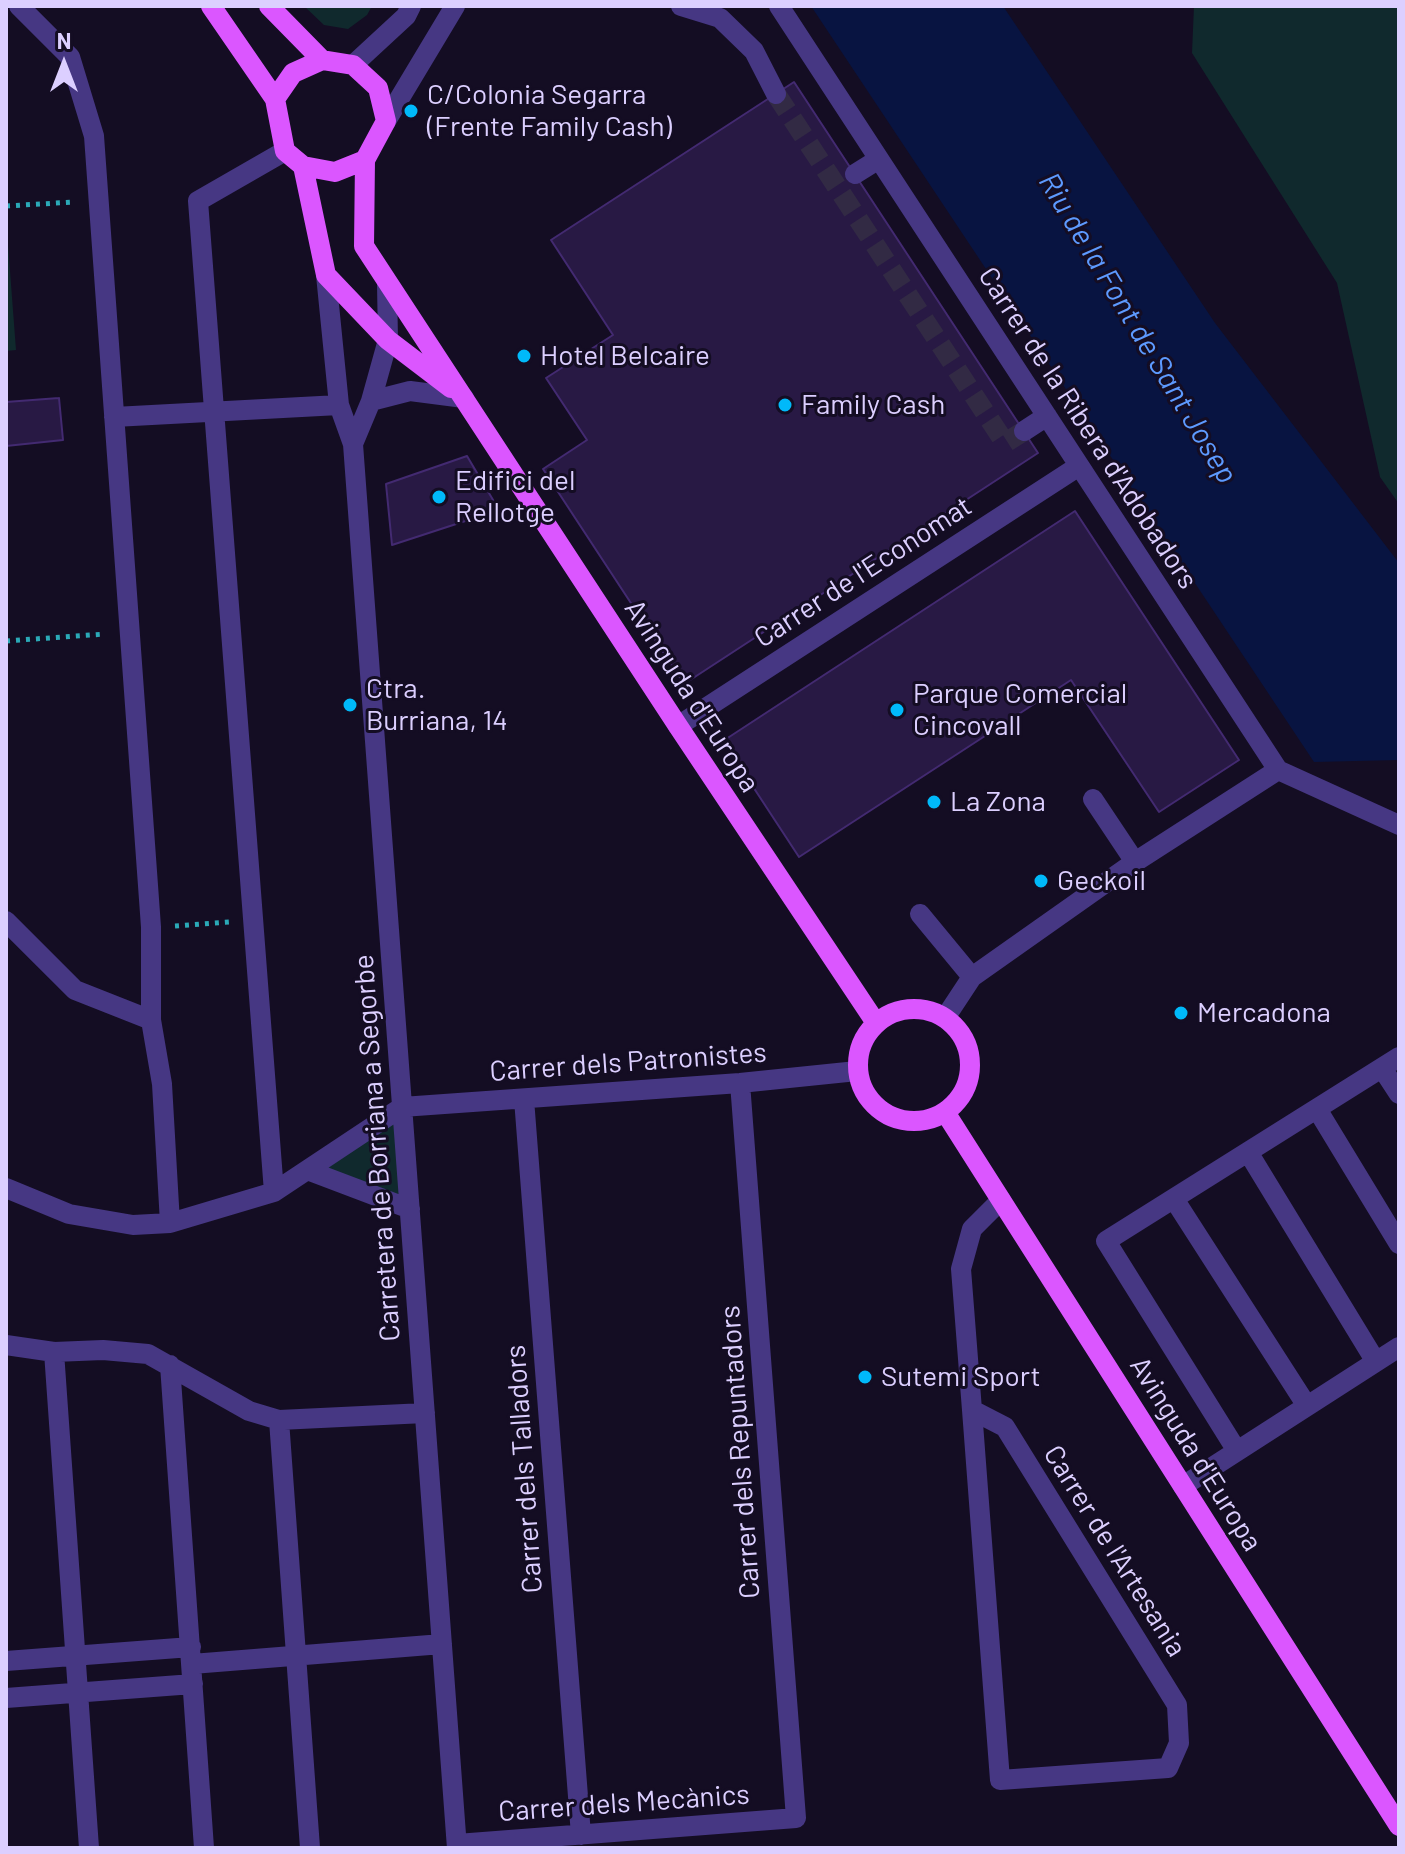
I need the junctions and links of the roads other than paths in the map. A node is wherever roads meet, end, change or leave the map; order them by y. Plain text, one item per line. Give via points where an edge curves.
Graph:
1 (19, 6) edge
2 (211, 6) edge
3 (269, 6) edge
4 (411, 6) edge
5 (455, 6) edge
6 (681, 6) edge
7 (779, 6) edge
8 (322, 60) junction
9 (353, 65) junction
10 (776, 94) tunnel mouth
11 (275, 99) junction
12 (386, 121) junction
13 (285, 151) junction
14 (879, 159) junction
15 (365, 160) junction
16 (303, 166) junction
17 (855, 174) dead end
18 (326, 275) junction
19 (387, 284) junction
20 (388, 340) junction
21 (464, 398) junction
22 (371, 401) junction
23 (339, 405) junction
24 (214, 411) junction
25 (1047, 416) junction
26 (114, 417) junction
27 (1024, 431) tunnel mouth
28 (353, 444) junction
29 (1079, 466) junction
30 (678, 726) junction
31 (1278, 770) junction
32 (1093, 799) dead end
33 (1399, 825) edge
34 (1135, 862) junction
35 (920, 914) dead end
36 (6, 921) edge
37 (972, 977) junction
38 (945, 1018) junction
39 (151, 1020) junction
40 (876, 1023) junction
41 (1390, 1063) edge
42 (857, 1071) junction
43 (740, 1083) junction
44 (1399, 1094) edge
45 (524, 1099) junction
46 (402, 1107) junction
47 (1317, 1109) junction
48 (945, 1112) junction
49 (1248, 1152) junction
50 (307, 1170) junction
51 (6, 1188) edge
52 (274, 1192) junction
53 (1174, 1199) junction
54 (1001, 1200) junction
55 (410, 1209) junction
56 (170, 1223) junction
57 (1399, 1244) edge
58 (6, 1345) edge
59 (1399, 1347) edge
60 (54, 1352) junction
61 (1376, 1362) junction
62 (170, 1365) junction
63 (1307, 1406) junction
64 (972, 1410) junction
65 (425, 1413) junction
66 (279, 1420) junction
67 (1237, 1451) junction
68 (1183, 1486) junction
69 (442, 1644) junction
70 (75, 1656) junction
71 (296, 1656) junction
72 (6, 1661) edge
73 (192, 1665) junction
74 (78, 1693) junction
75 (6, 1698) edge
76 (796, 1818) joint
77 (1399, 1826) edge
78 (581, 1835) junction
79 (457, 1846) edge
80 (89, 1848) edge
81 (204, 1848) edge
82 (310, 1848) edge

1 - 26 street via 70,57 94,136
2 - 11 main road
3 - 8 main road
4 - 9 street
5 - 12 street
6 - 10 street via 720,18 754,51
7 - 14 street, Carrer de la Ribera d'Adobadors
8 - 9 main road
8 - 11 main road via 293,73
9 - 12 main road via 378,88
11 - 13 main road
12 - 15 main road
13 - 16 main road
13 - 24 street via 198,201
14 - 17 street
14 - 25 street, Carrer de la Ribera d'Adobadors
15 - 16 main road via 335,172
15 - 19 main road, Avinguda d'Europa via 364,246
16 - 18 main road
18 - 20 main road, Avinguda d'Europa
18 - 23 street
19 - 20 street
19 - 21 main road, Avinguda d'Europa
20 - 21 main road, Avinguda d'Europa
20 - 22 street
21 - 22 street via 410,391
21 - 30 main road, Avinguda d'Europa
22 - 28 street
23 - 24 street
23 - 28 street
24 - 26 street
24 - 52 street
25 - 27 street
25 - 29 street, Carrer de la Ribera d'Adobadors
26 - 39 street via 151,927
28 - 46 street, Carretera de Borriana a Segorbe
29 - 30 street, Carrer de l'Economat
29 - 31 street, Carrer de la Ribera d'Adobadors
30 - 40 main road, Avinguda d'Europa
31 - 33 street
31 - 34 street
32 - 34 street
34 - 37 street
35 - 37 street
36 - 39 street via 75,990
37 - 38 street
38 - 40 main road via 910,1009
38 - 48 main road via 963,1039 970,1065 959,1099
39 - 56 street via 162,1084
40 - 42 main road via 858,1053
41 - 44 street
41 - 47 street
42 - 43 street, Carrer dels Patronistes
42 - 48 main road via 862,1089 890,1116 928,1120
43 - 45 street, Carrer dels Patronistes
43 - 76 street, Carrer dels Repuntadors
45 - 46 street, Carrer dels Patronistes
45 - 78 street, Carrer dels Talladors
46 - 50 street
46 - 55 street, Carretera de Borriana a Segorbe
47 - 49 street
47 - 57 street
48 - 54 main road, Avinguda d'Europa
49 - 53 street
49 - 61 street
50 - 52 street
50 - 55 street
51 - 56 street via 69,1214 133,1225
52 - 56 street
53 - 63 street
53 - 67 street via 1106,1241
54 - 64 street via 972,1229 961,1269
54 - 68 main road, Avinguda d'Europa
55 - 65 street, Carretera de Borriana a Segorbe
58 - 60 street
59 - 61 street
60 - 62 street via 127,1351
60 - 70 street
61 - 63 street
62 - 66 street via 249,1411
62 - 73 street
63 - 67 street
64 - 64 street, Carrer de l'Artesania via 1000,1780 1168,1768 1179,1743 1177,1705 1005,1427
65 - 66 street
65 - 69 street, Carretera de Borriana a Segorbe
66 - 71 street
67 - 68 street
68 - 77 main road, Avinguda d'Europa
69 - 71 street
69 - 79 street, Carretera de Borriana a Segorbe
70 - 72 street
70 - 73 street
70 - 74 street
71 - 73 street
71 - 82 street
73 - 74 street
73 - 81 street
74 - 75 street
74 - 80 street
76 - 78 street, Carrer dels Mecànics
78 - 79 street, Carrer dels Mecànics

